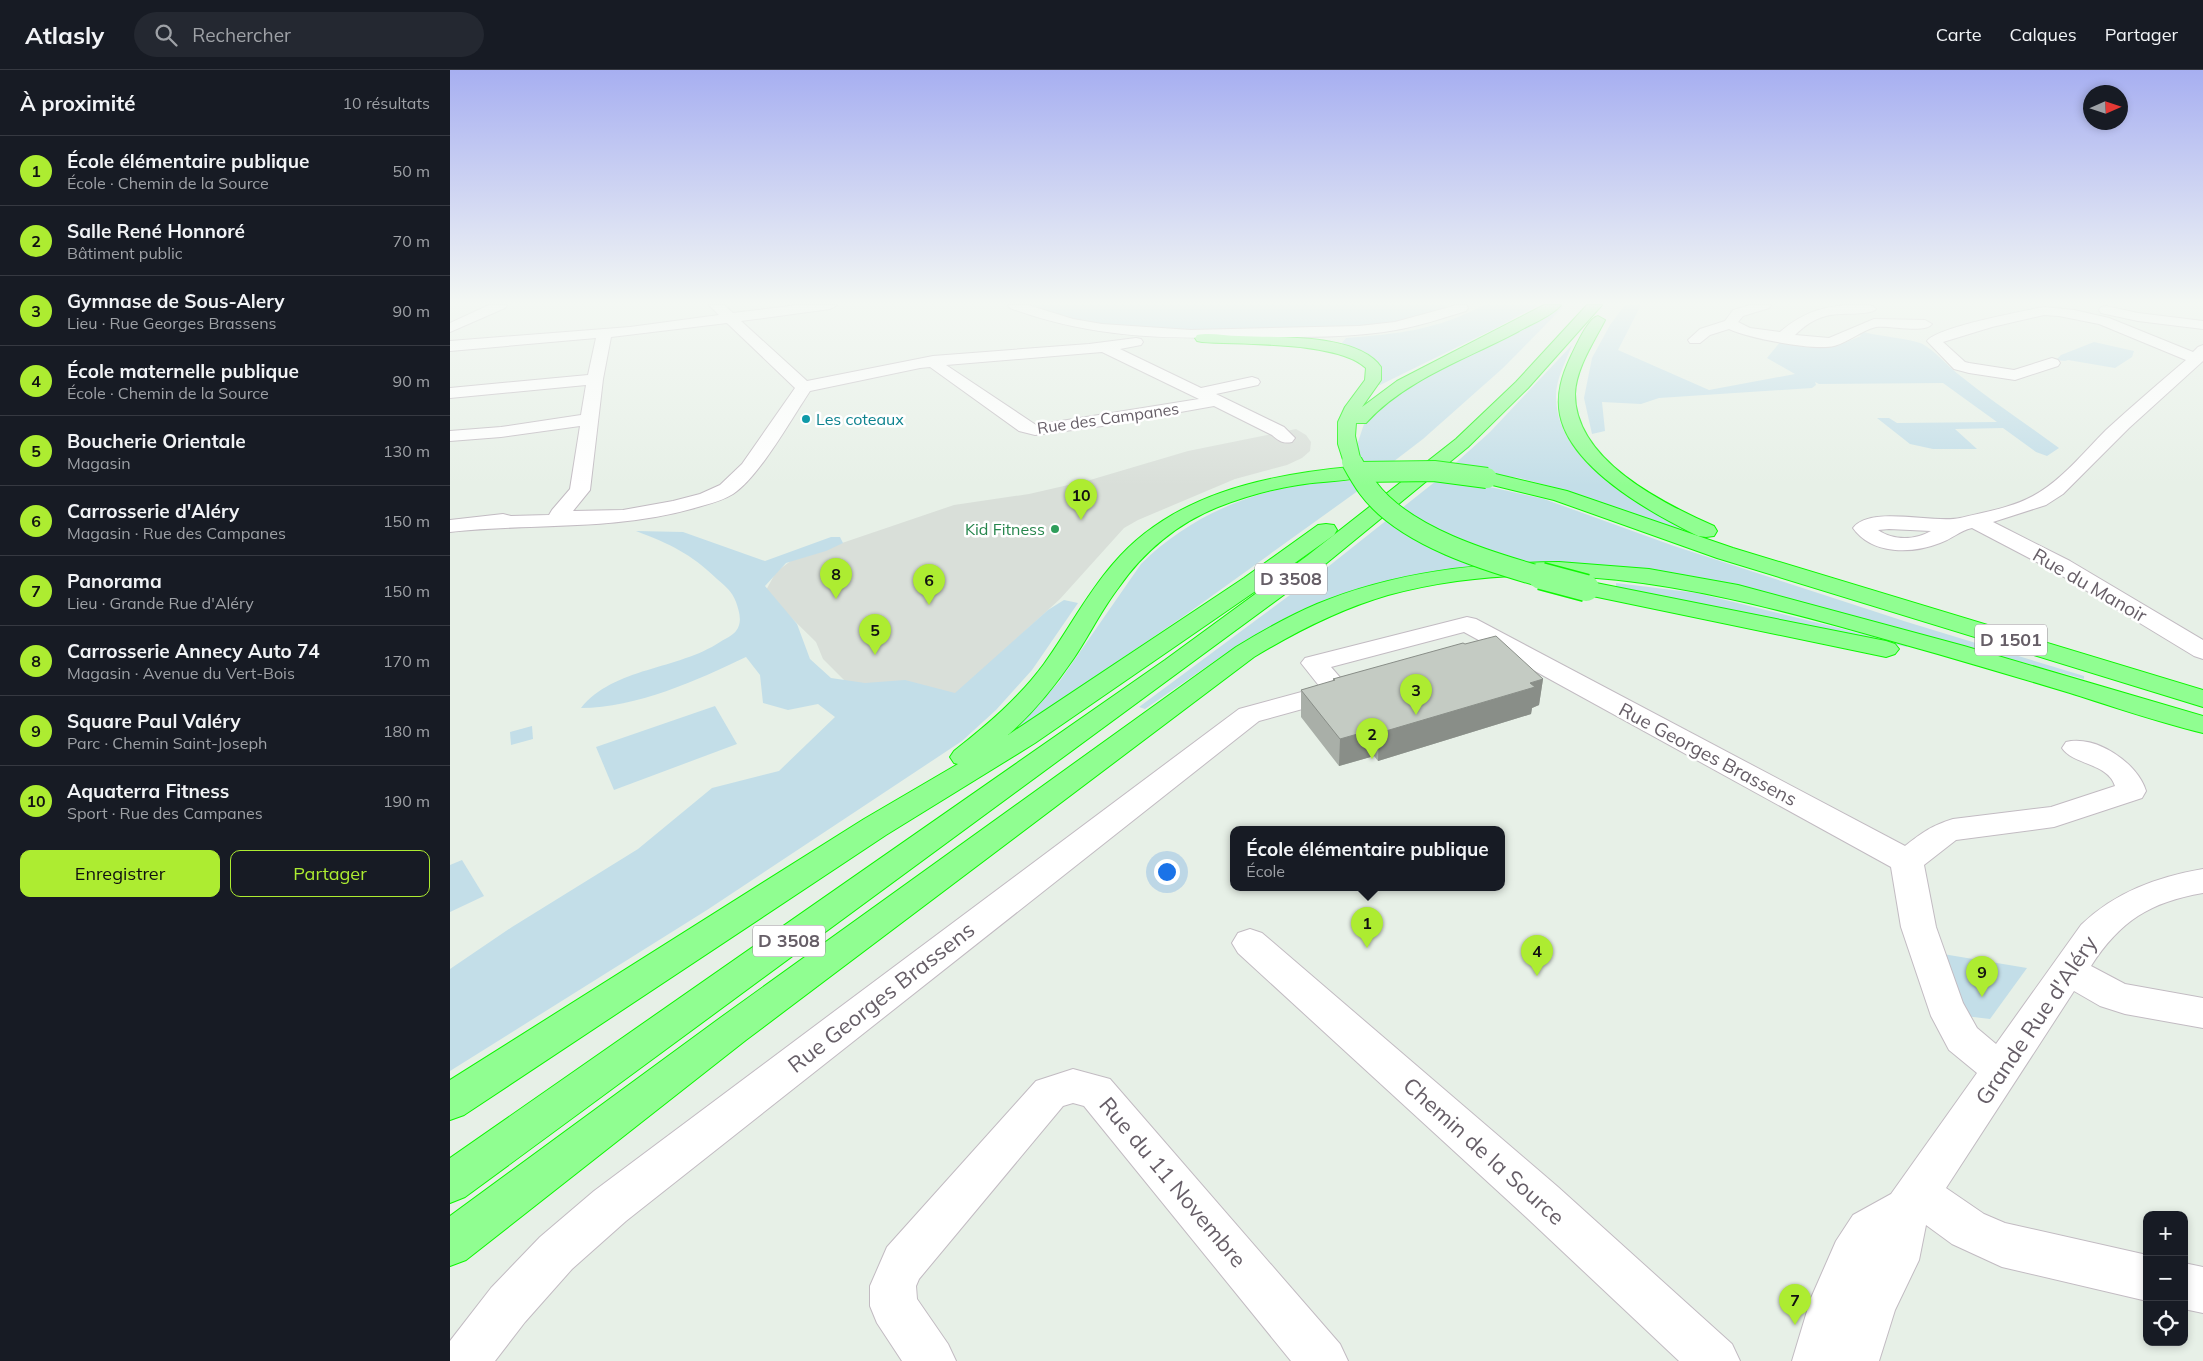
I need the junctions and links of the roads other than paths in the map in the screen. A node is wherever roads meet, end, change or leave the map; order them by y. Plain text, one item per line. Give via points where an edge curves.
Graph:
1 (597, 365) edge
2 (781, 365) edge
3 (912, 365) edge
4 (937, 365) edge
5 (1155, 365) edge
6 (1372, 365) edge
7 (1441, 365) edge
8 (1520, 365) edge
9 (1543, 365) edge
10 (1575, 365) edge
11 (1959, 365) edge
12 (2043, 365) edge
13 (2186, 365) edge
14 (594, 379) junction
15 (1252, 382) dead end
16 (804, 387) junction
17 (1198, 392) junction
18 (450, 393) edge
19 (1215, 400) junction
20 (1469, 412) dead end
21 (590, 419) junction
22 (450, 436) edge
23 (1286, 438) dead end
24 (1421, 455) dead end
25 (1355, 467) junction
26 (1360, 503) dead end
27 (567, 515) junction
28 (1337, 521) dead end
29 (450, 526) edge
30 (1838, 588) junction
31 (1508, 646) junction
32 (2203, 651) edge
33 (1476, 655) edge
34 (1223, 669) junction
35 (2203, 699) edge
36 (2120, 700) junction
37 (2203, 724) edge
38 (2076, 748) dead end
39 (875, 827) junction
40 (1907, 861) junction
41 (2203, 881) edge
42 (1250, 943) dead end
43 (2069, 971) junction
44 (2203, 1013) edge
45 (2003, 1068) junction
46 (450, 1102) edge
47 (457, 1178) edge
48 (1912, 1201) junction
49 (450, 1244) edge
50 (2143, 1277) edge
51 (2188, 1287) edge
52 (2203, 1290) edge
53 (465, 1361) edge
54 (931, 1361) edge
55 (1323, 1361) edge
56 (1715, 1361) edge
57 (1817, 1361) edge
58 (1854, 1361) edge

1 - 14 street
2 - 16 street
3 - 16 street
4 - 19 street, Rue des Campanes via 1029,429 1056,428
5 - 17 street
6 - 25 highway via 1376,372 1373,381 1347,418 1345,435
7 - 25 highway via 1372,405 1356,425 1350,447
8 - 20 highway
9 - 47 highway, D 3508 via 1462,443 1315,561
10 - 30 highway via 1567,395 1575,432 1590,452 1627,486 1679,518
11 - 12 street via 2015,375
13 - 32 street, Rue du Manoir via 2056,490 2039,500 1964,523 2062,566
14 - 18 street
14 - 21 street
15 - 17 street
16 - 27 street via 735,484 707,498 675,507 623,516
17 - 19 street
19 - 23 street
21 - 22 street
21 - 27 street via 580,490
24 - 26 highway
25 - 30 highway, bridge via 1434,471 1487,478 1560,495 1725,553
25 - 36 highway, bridge via 1362,482 1380,502 1408,522 1443,542 1514,568 1614,594
25 - 39 highway via 1243,492 1217,501 1154,535 1132,555 1107,586 1054,670 1031,697 994,734
27 - 29 street
28 - 39 highway, D 3508 via 1252,583 1025,737
30 - 35 highway, D 1501
31 - 33 street
31 - 40 street, Rue Georges Brassens
31 - 53 street, Rue Georges Brassens via 1467,624 1314,663 1351,687 1249,715 610,1206 556,1253 508,1305
34 - 36 highway via 1294,623 1378,591 1466,574 1507,570 1594,570 1693,582 1752,596 1958,651
34 - 47 highway
34 - 49 highway via 733,1029
36 - 37 highway
38 - 40 street via 2124,773 2131,791 2054,817 1940,834
39 - 46 highway, D 3508
40 - 45 street via 1913,910 1948,1012 1962,1038 1978,1054
41 - 43 street, Grande Rue d'Aléry via 2169,888 2121,909 2093,934
42 - 56 street, Chemin de la Source via 1542,1202
43 - 44 street via 2119,997
43 - 45 street, Grande Rue d'Aléry
45 - 48 street, Grande Rue d'Aléry
48 - 50 street via 2002,1245
48 - 57 street, Grande Rue d'Aléry via 1869,1231 1852,1257 1834,1298
48 - 58 street, Grande Rue d'Aléry via 1896,1260 1874,1302
51 - 52 street
54 - 55 street, Rue du 11 Novembre via 894,1306 893,1286 903,1263 1050,1093 1073,1086 1096,1091

